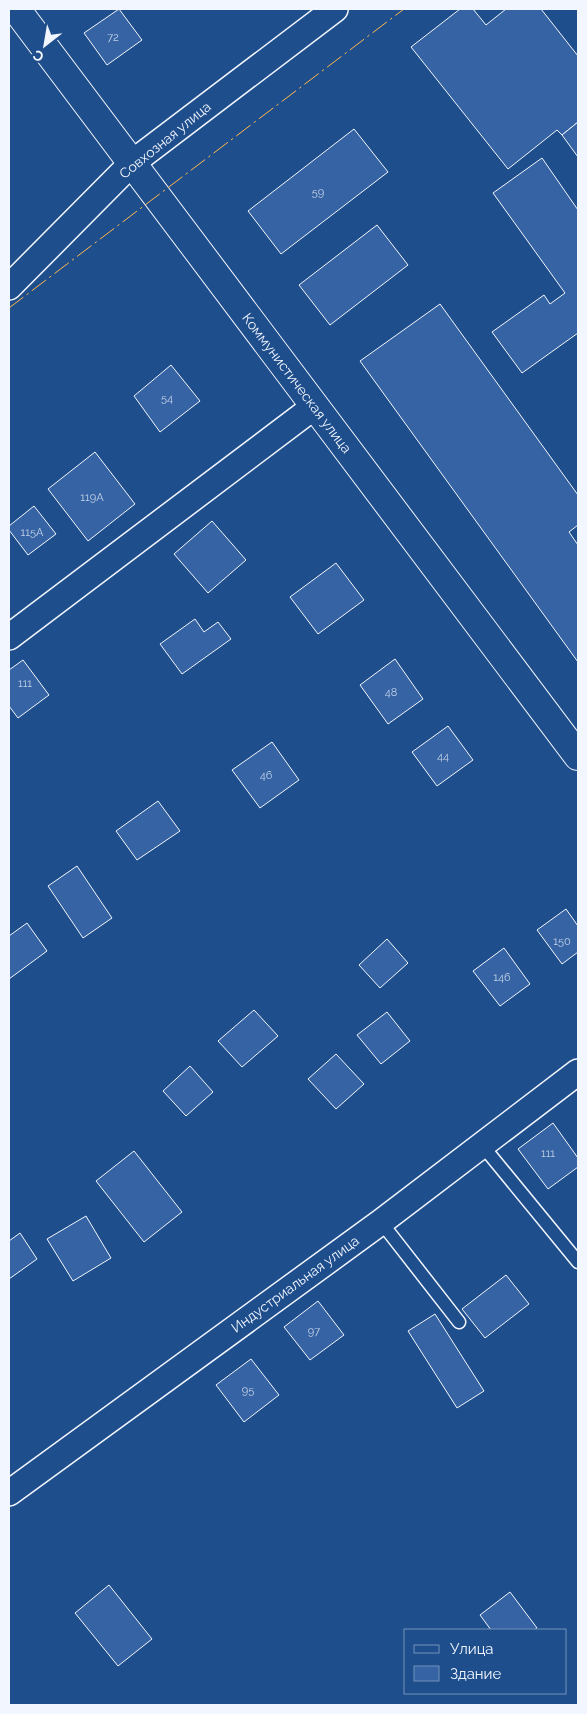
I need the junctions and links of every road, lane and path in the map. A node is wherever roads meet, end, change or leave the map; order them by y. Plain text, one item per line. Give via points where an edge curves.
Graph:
1 (16, 9) edge
2 (335, 9) edge
3 (132, 163) junction
4 (9, 287) edge
5 (315, 406) junction
6 (9, 637) edge
7 (578, 756) edge
8 (578, 1072) edge
9 (482, 1145) junction
10 (381, 1222) junction
11 (578, 1262) edge
12 (459, 1322) dead end
13 (9, 1493) edge

1 - 3 street, Коммунистическая улица
2 - 3 street, Совхозная улица
3 - 4 street, Совхозная улица
3 - 5 street, Коммунистическая улица
5 - 6 street
5 - 7 street, Коммунистическая улица
8 - 9 street, Индустриальная улица
9 - 10 street, Индустриальная улица
9 - 11 lane
10 - 12 lane
10 - 13 street, Индустриальная улица

